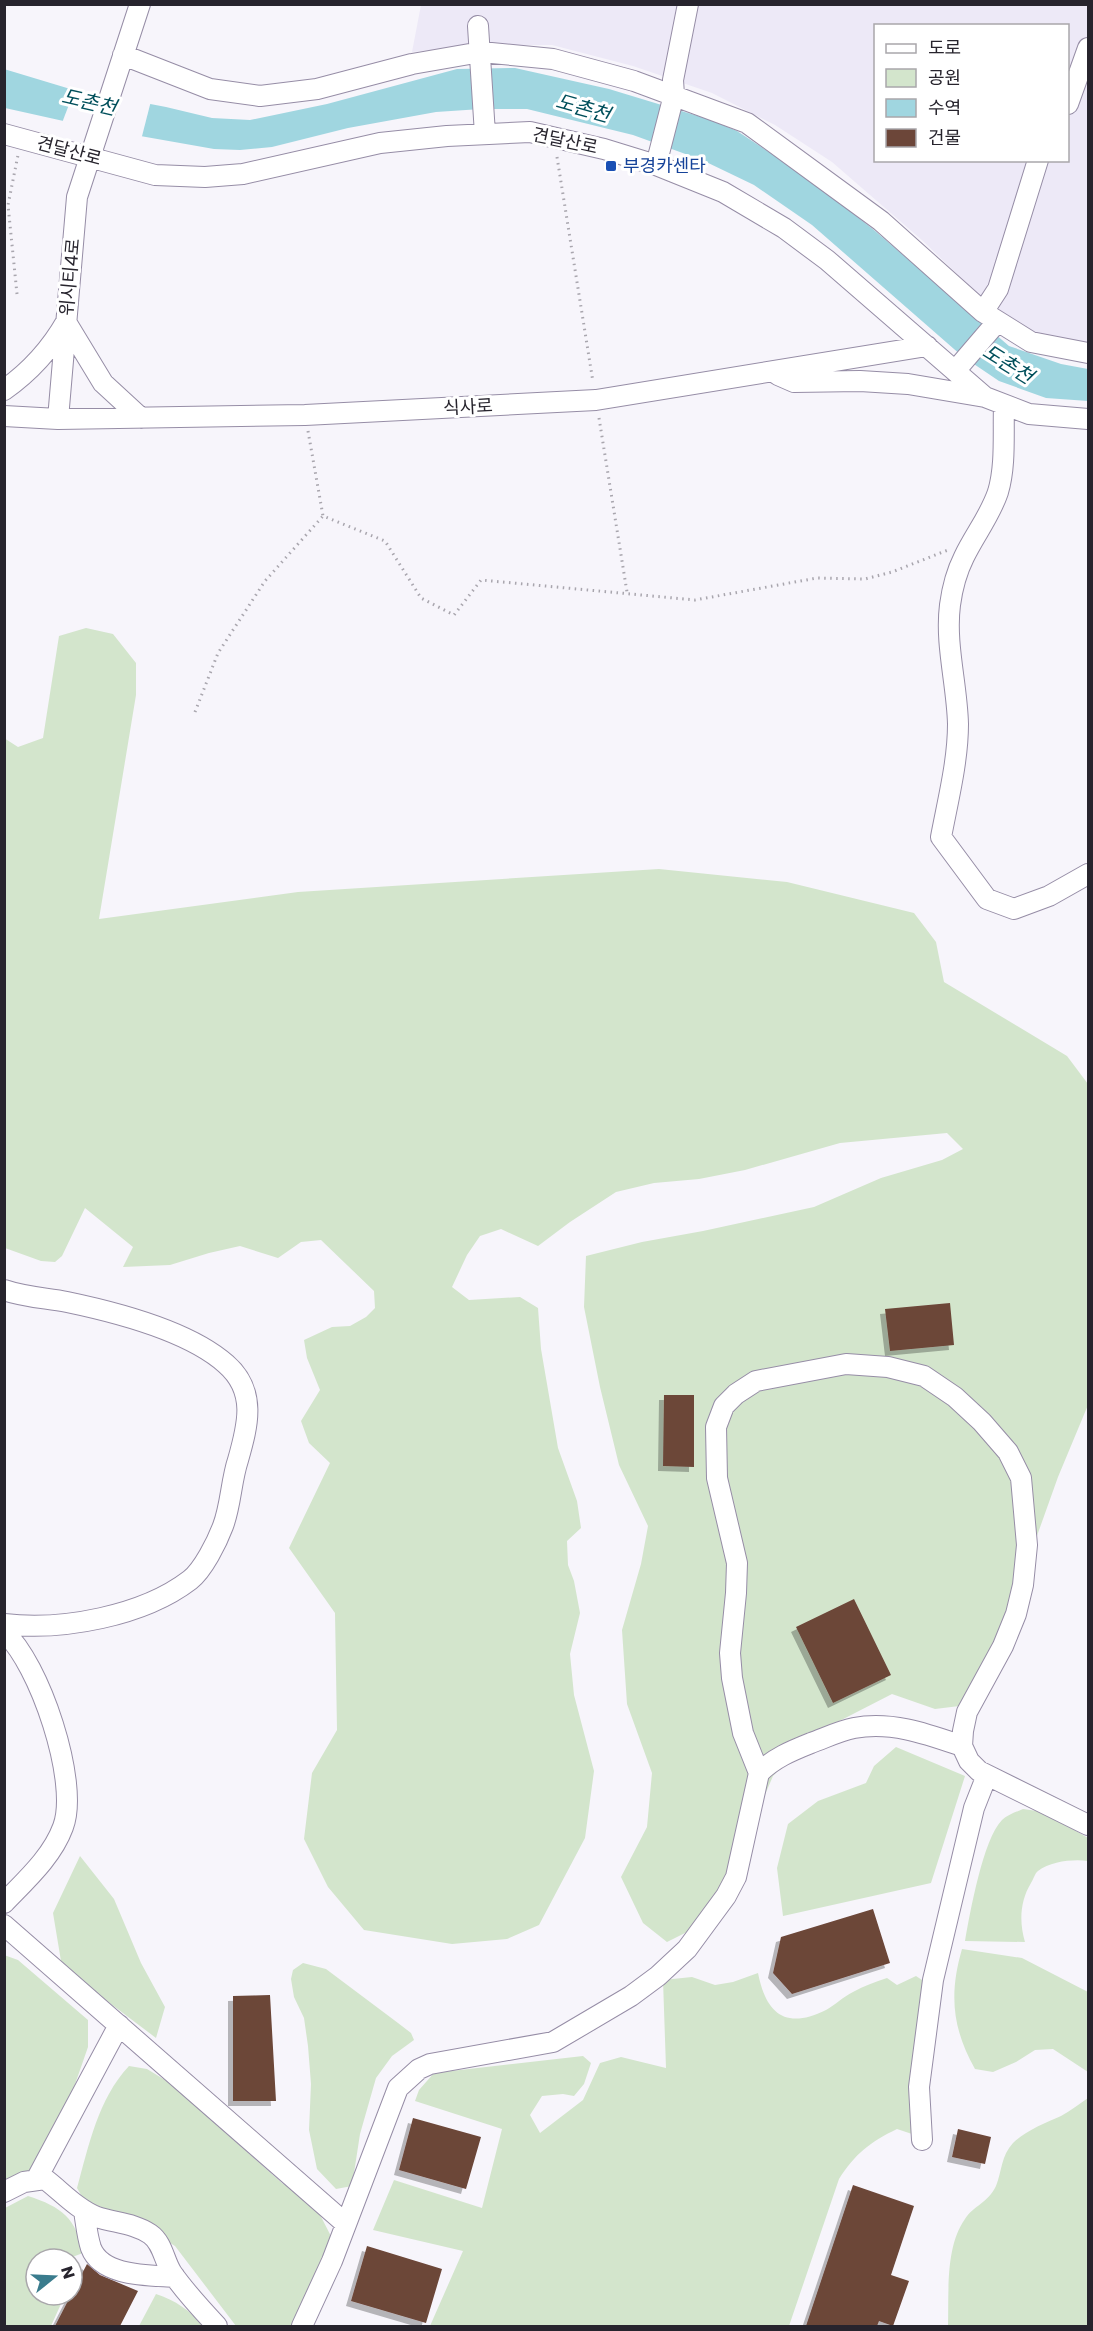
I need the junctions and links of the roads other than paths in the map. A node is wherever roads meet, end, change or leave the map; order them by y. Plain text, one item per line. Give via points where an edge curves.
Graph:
1 (140, 4) edge
2 (688, 4) edge
3 (478, 26) dead end
4 (1089, 48) edge
5 (481, 58) junction
6 (121, 64) junction
7 (673, 100) junction
8 (1069, 101) edge
9 (485, 128) junction
10 (13, 136) edge
11 (94, 147) junction
12 (657, 160) junction
13 (1037, 162) edge
14 (991, 320) junction
15 (66, 322) junction
16 (927, 346) junction
17 (1089, 353) edge
18 (957, 368) junction
19 (773, 373) junction
20 (4, 390) edge
21 (985, 397) junction
22 (1004, 406) junction
23 (4, 416) edge
24 (141, 418) junction
25 (58, 419) junction
26 (1089, 419) edge
27 (1089, 874) edge
28 (4, 1290) edge
29 (4, 1624) edge
30 (4, 1632) edge
31 (962, 1746) junction
32 (759, 1773) junction
33 (987, 1775) junction
34 (1089, 1825) edge
35 (4, 1903) edge
36 (4, 1925) edge
37 (119, 2025) junction
38 (922, 2140) dead end
39 (36, 2180) junction
40 (4, 2192) edge
41 (84, 2211) junction
42 (346, 2224) junction
43 (175, 2277) junction
44 (217, 2326) edge
45 (302, 2326) edge

1 - 6 street
2 - 7 street
3 - 5 street
4 - 8 street
5 - 6 street via 412,64 317,89 260,96 210,89
5 - 7 street via 553,59 634,81
5 - 9 street
6 - 11 street, 위시티4로
7 - 12 street
7 - 14 street via 747,123 881,221
9 - 11 street, 견달산로 via 380,143 243,174 205,177 155,175
9 - 12 street, 견달산로 via 530,132
10 - 11 street, 견달산로
11 - 15 street, 위시티4로 via 77,197
12 - 16 street, 견달산로 via 784,228
13 - 14 street
14 - 17 street via 1031,342
14 - 18 street
15 - 20 street via 38,363
15 - 24 street via 103,383
15 - 25 street, 위시티4로
16 - 18 street, 견달산로
16 - 19 street, 식사로
18 - 21 street, 견달산로
19 - 21 street via 794,382 908,384
19 - 24 street, 식사로 via 596,400 305,415
21 - 22 street, 견달산로
22 - 26 street, 견달산로 via 1029,414
22 - 27 street via 999,491 963,557 951,604 949,629 958,725 941,837 987,899 1014,909 1049,896
23 - 25 street, 식사로
24 - 25 street, 식사로
28 - 29 street via 68,1302 194,1341 226,1364 241,1381 248,1405 247,1429 224,1525 192,1578 161,1598 112,1616 30,1627
30 - 35 street via 31,1668 55,1730 63,1759 67,1813 51,1851
31 - 32 street via 907,1728 854,1728 784,1754
31 - 32 street via 967,1712 1003,1646 1023,1586 1027,1545 1021,1478 1008,1452 982,1422 924,1376 888,1367 846,1364 756,1381 724,1406 716,1427 717,1478 736,1563 732,1678 743,1733
31 - 33 street via 969,1761
32 - 42 street via 736,1877 687,1949 631,1996 553,2042 430,2064 409,2077 398,2088
33 - 34 street
33 - 38 street via 974,1809 933,1980 919,2087
36 - 37 street
37 - 39 street
37 - 42 street
39 - 40 street
39 - 41 street via 45,2179
41 - 43 street via 152,2235
41 - 43 street via 92,2250 110,2268
42 - 45 street
43 - 44 street

